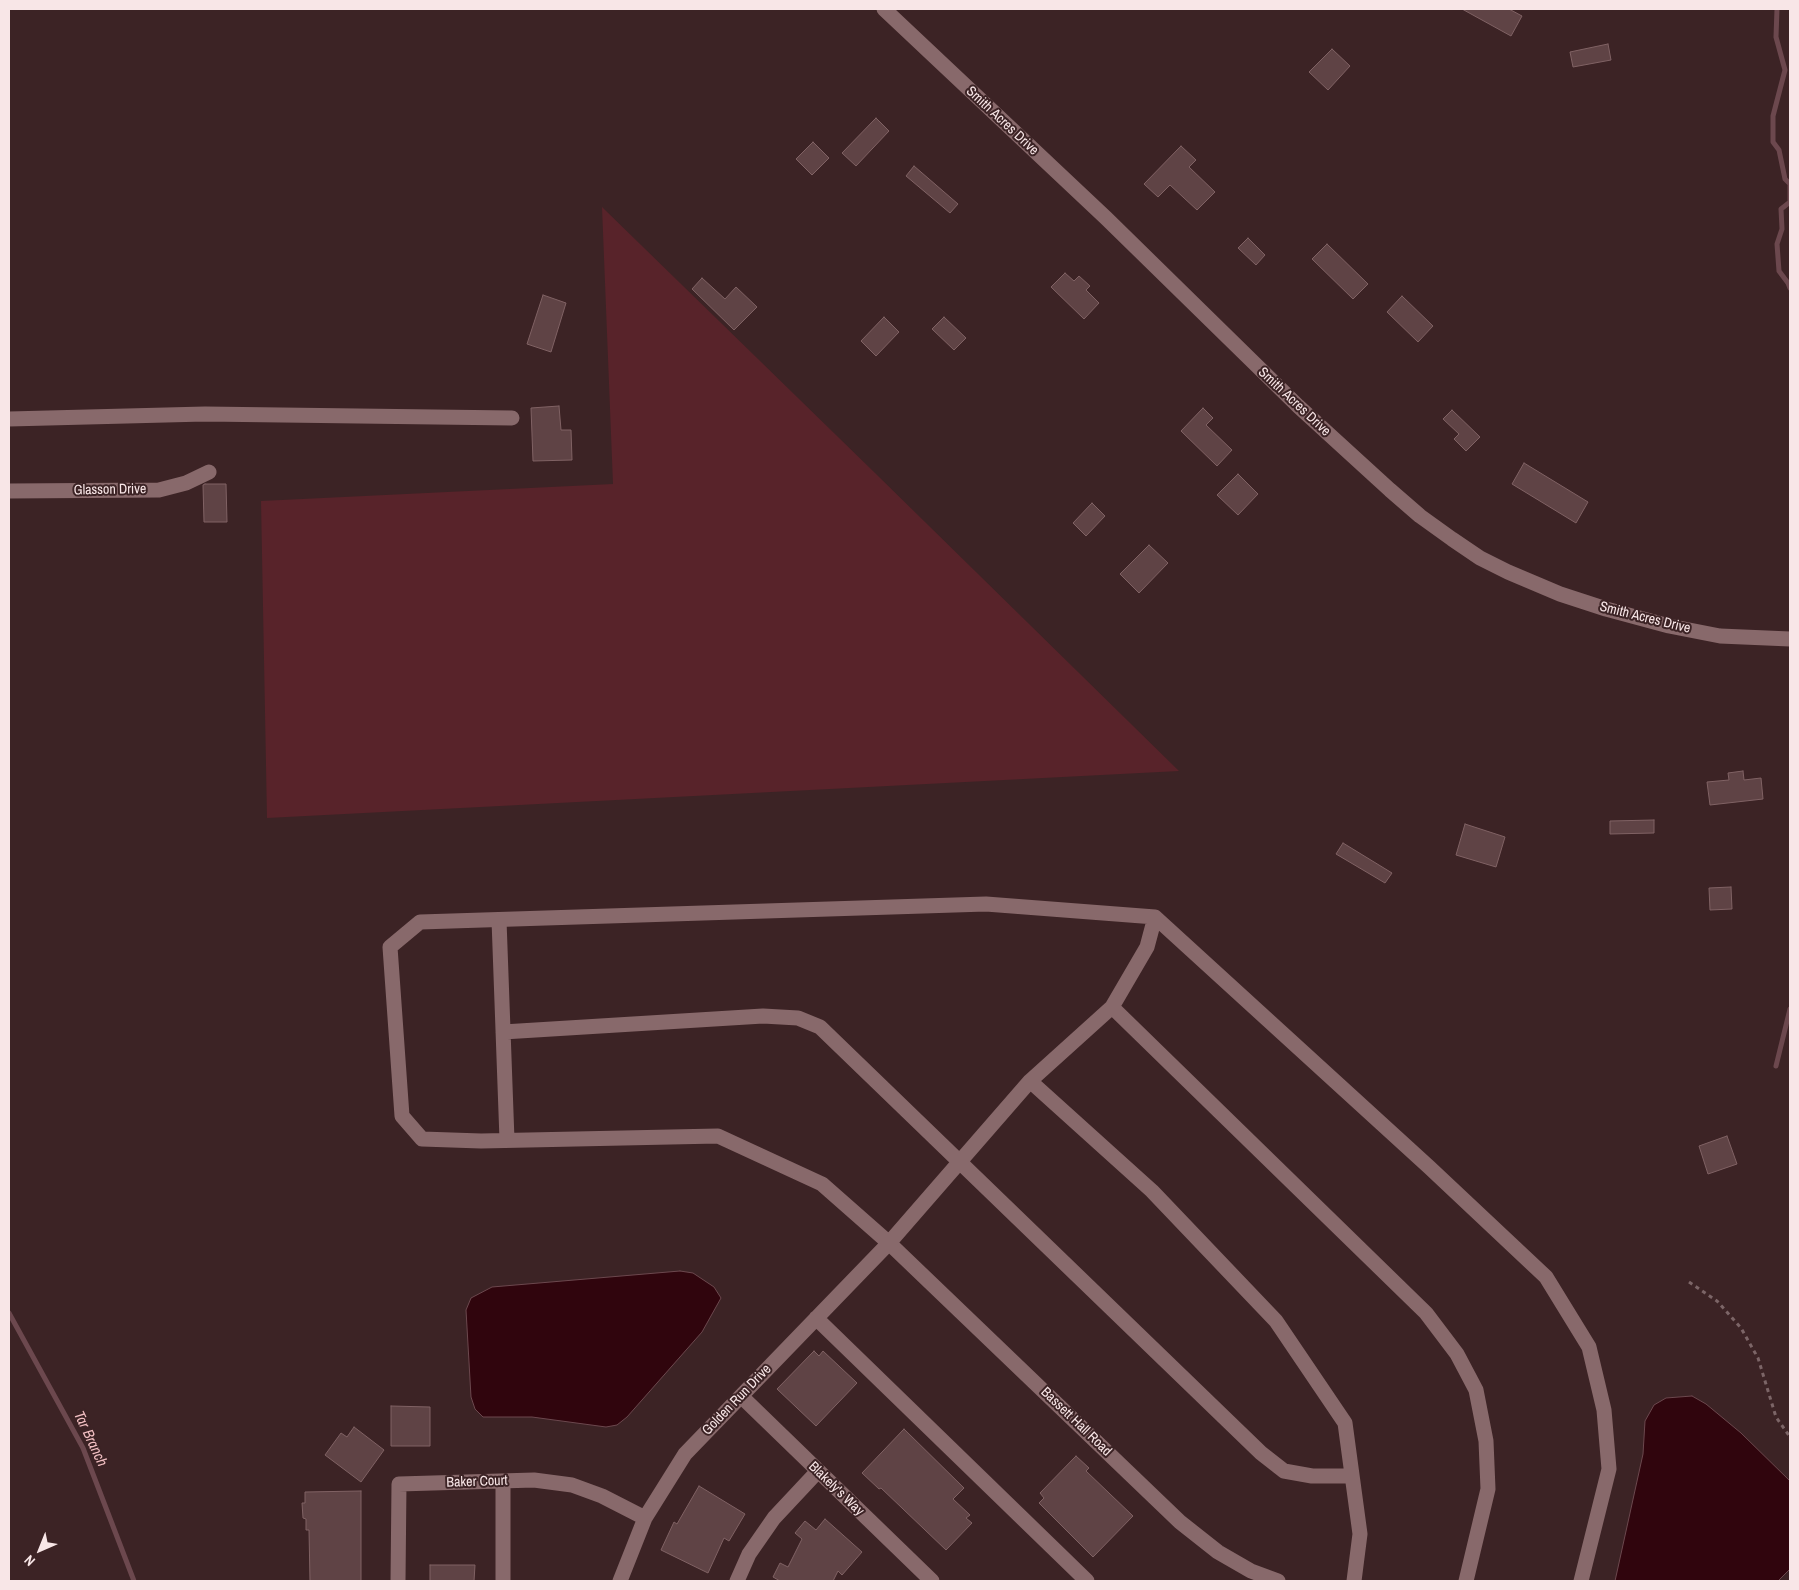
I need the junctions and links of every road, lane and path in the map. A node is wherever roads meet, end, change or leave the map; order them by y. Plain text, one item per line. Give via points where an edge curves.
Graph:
1 (884, 9) edge
2 (512, 418) dead end
3 (9, 419) edge
4 (209, 472) dead end
5 (9, 492) edge
6 (1790, 639) edge
7 (1155, 918) junction
8 (498, 920) junction
9 (1112, 1007) junction
10 (502, 1032) junction
11 (1030, 1081) junction
12 (507, 1140) junction
13 (960, 1161) junction
14 (889, 1243) junction
15 (1688, 1282) dead end
16 (816, 1318) junction
17 (741, 1396) junction
18 (1790, 1437) edge
19 (818, 1471) junction
20 (1352, 1476) junction
21 (503, 1481) junction
22 (645, 1518) junction
23 (398, 1581) edge
24 (503, 1581) edge
25 (620, 1581) edge
26 (737, 1581) edge
27 (932, 1581) edge
28 (1087, 1581) edge
29 (1278, 1581) edge
30 (1354, 1581) edge
31 (1466, 1581) edge
32 (1581, 1581) edge

1 - 6 street, Smith Acres Drive via 1106,218 1298,406 1420,516 1452,539 1508,572 1606,609 1720,636
2 - 3 street via 205,414
4 - 5 street, Glasson Drive via 186,483 159,490
7 - 8 street via 986,904
7 - 9 street, Golden Run Drive via 1147,947
7 - 32 street via 1546,1277 1589,1347 1604,1410 1609,1469
8 - 10 street
8 - 12 street, Bassett Hall Road via 420,922 390,947 402,1116 422,1140
9 - 11 street, Golden Run Drive
9 - 31 street via 1426,1313 1457,1354 1476,1390 1486,1441 1488,1488
10 - 12 street
10 - 13 street via 763,1016 798,1018 820,1027
11 - 13 street, Golden Run Drive
11 - 20 street via 1152,1191 1276,1321 1345,1423
12 - 14 street, Bassett Hall Road via 718,1136 822,1184
13 - 14 street, Golden Run Drive
13 - 20 street via 1261,1453 1284,1471 1312,1476
14 - 16 street, Golden Run Drive
14 - 29 street, Bassett Hall Road via 1180,1522 1218,1552 1251,1572
15 - 18 path via 1717,1301 1741,1328 1758,1358 1776,1417
16 - 17 street, Golden Run Drive
16 - 28 street
17 - 19 street, Blakely's Way
17 - 22 street, Golden Run Drive via 685,1454
19 - 26 street via 774,1518 749,1554
19 - 27 street, Blakely's Way
20 - 30 street via 1360,1534
21 - 22 street, Baker Court via 534,1480 572,1485
21 - 23 street, Baker Court via 398,1484
21 - 24 street
22 - 25 street, Golden Run Drive

